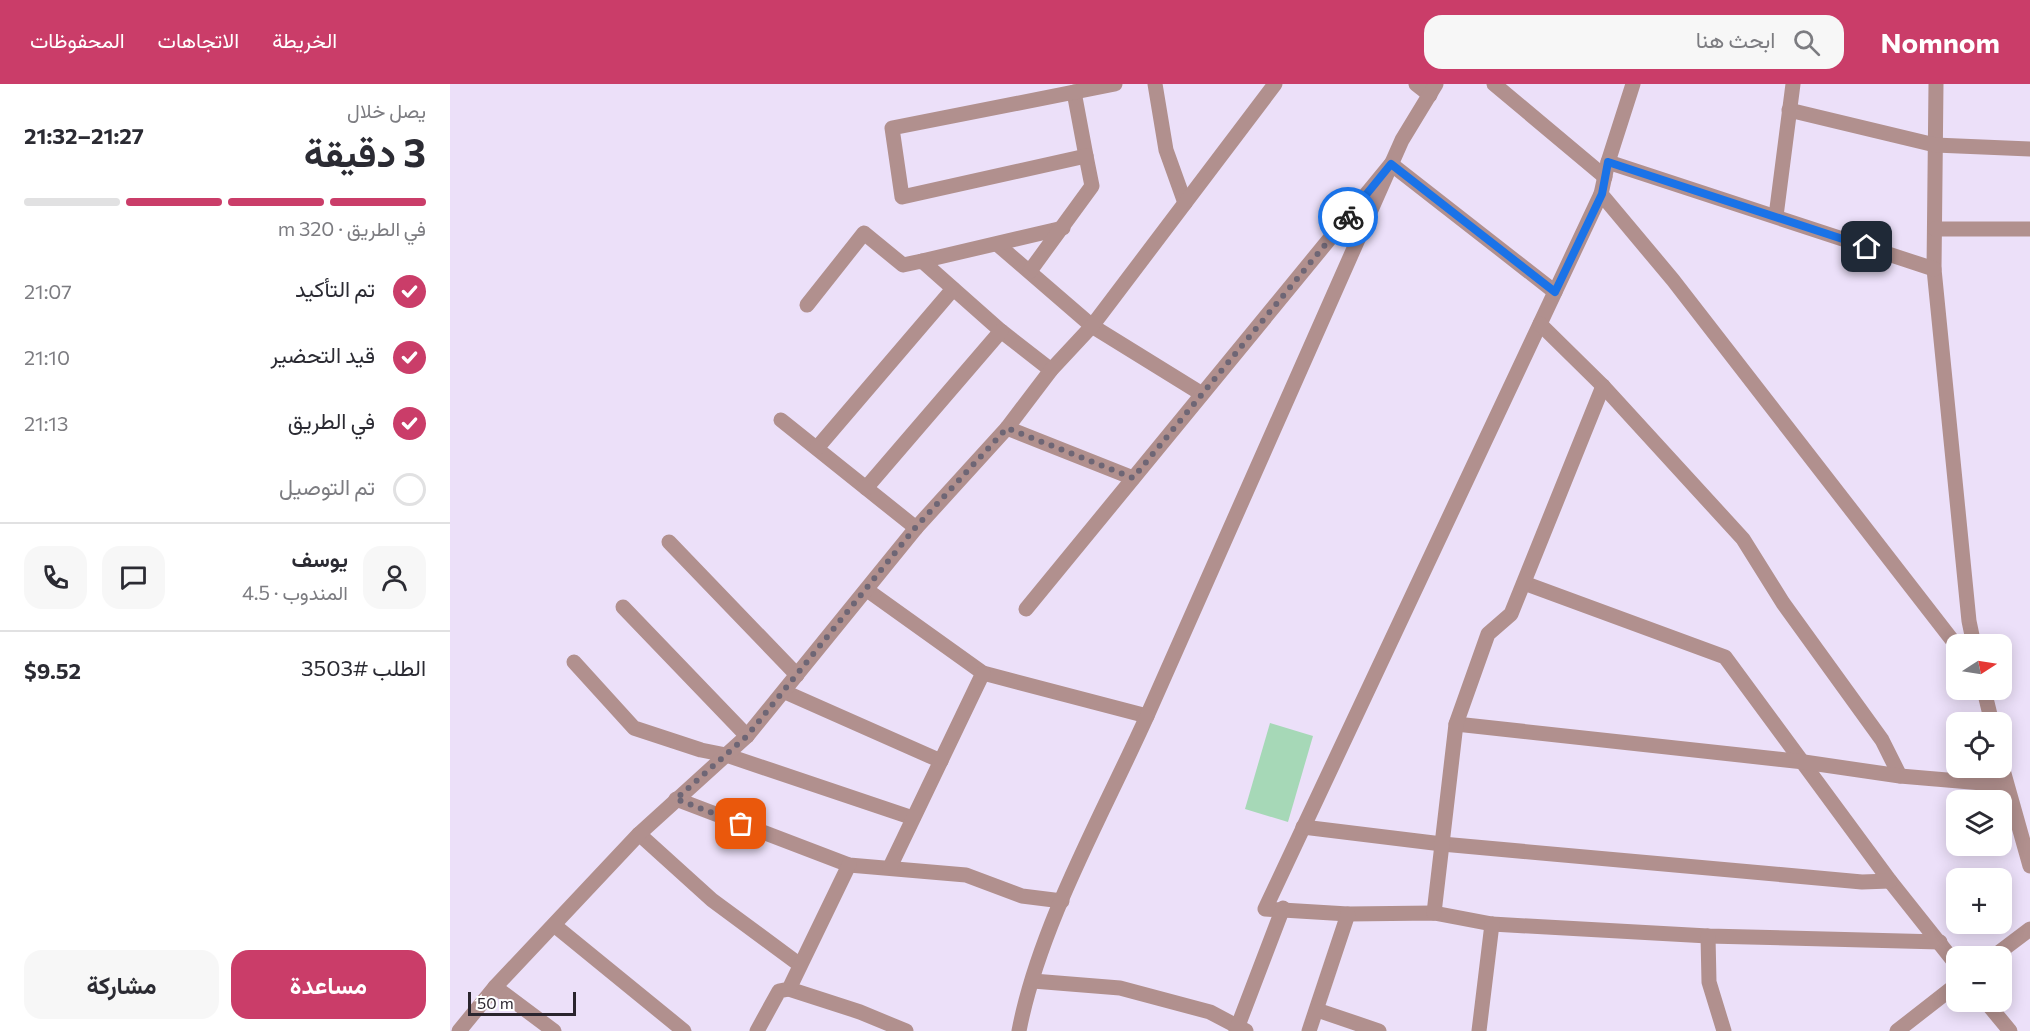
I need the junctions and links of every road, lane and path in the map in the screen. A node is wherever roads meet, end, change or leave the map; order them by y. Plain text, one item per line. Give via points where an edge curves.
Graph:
1 (1115, 84) edge
2 (1155, 84) edge
3 (1416, 84) edge
4 (1494, 84) edge
5 (1633, 84) edge
6 (1793, 84) edge
7 (1936, 84) edge
8 (1270, 87) edge
9 (1433, 89) edge
10 (1074, 92) junction
11 (1789, 110) junction
12 (1935, 145) junction
13 (2030, 149) edge
14 (1086, 156) junction
15 (1391, 164) junction
16 (1607, 169) junction
17 (1602, 194) junction
18 (1185, 203) junction
19 (1776, 216) junction
20 (1063, 228) junction
21 (2030, 229) edge
22 (1935, 230) junction
23 (997, 244) junction
24 (922, 261) junction
25 (1935, 269) junction
26 (1030, 271) junction
27 (953, 289) junction
28 (1555, 292) junction
29 (807, 305) dead end
30 (1540, 324) junction
31 (1092, 326) junction
32 (1001, 331) junction
33 (1052, 370) junction
34 (1603, 386) junction
35 (1202, 394) junction
36 (781, 420) dead end
37 (1007, 428) junction
38 (817, 448) junction
39 (1133, 478) junction
40 (866, 489) junction
41 (915, 528) junction
42 (669, 542) dead end
43 (1524, 584) junction
44 (867, 590) junction
45 (623, 606) dead end
46 (1026, 609) dead end
47 (1947, 634) edge
48 (1972, 634) edge
49 (574, 662) dead end
50 (983, 674) junction
51 (797, 675) junction
52 (784, 692) junction
53 (1147, 716) junction
54 (1456, 724) junction
55 (747, 736) junction
56 (726, 755) junction
57 (941, 761) junction
58 (1804, 762) junction
59 (1900, 776) junction
60 (2004, 778) edge
61 (2006, 785) junction
62 (676, 799) junction
63 (914, 818) junction
64 (1303, 827) junction
65 (639, 834) junction
66 (1442, 844) junction
67 (849, 865) junction
68 (2030, 866) edge
69 (890, 867) junction
70 (1890, 881) junction
71 (1062, 901) junction
72 (1283, 908) junction
73 (1348, 914) junction
74 (1434, 914) junction
75 (1492, 924) junction
76 (554, 925) junction
77 (2030, 929) edge
78 (1708, 936) junction
79 (1940, 942) junction
80 (2008, 946) edge
81 (1946, 950) edge
82 (800, 965) junction
83 (1033, 981) junction
84 (495, 987) junction
85 (789, 988) junction
86 (1946, 993) edge
87 (1317, 1010) junction
88 (1994, 1012) edge
89 (463, 1029) edge
90 (1240, 1030) edge
91 (554, 1031) edge
92 (684, 1031) edge
93 (757, 1031) edge
94 (906, 1031) edge
95 (1018, 1031) edge
96 (1309, 1031) edge
97 (1379, 1031) edge
98 (1479, 1031) edge
99 (1724, 1031) edge
100 (1897, 1031) edge
101 (2010, 1031) edge

1 - 10 street
2 - 18 street via 1166,150
3 - 9 street
4 - 16 street
5 - 16 street
6 - 11 street
7 - 12 street
8 - 18 street
9 - 15 street
10 - 14 street
10 - 14 street via 892,128 902,197
11 - 12 street
11 - 19 street
12 - 13 street
12 - 22 street
14 - 20 street via 1092,186
15 - 28 street
15 - 35 street
15 - 53 street
16 - 17 street
16 - 19 street
17 - 28 street
17 - 47 street
18 - 31 street
19 - 25 street
20 - 23 street
20 - 26 street
21 - 22 street
22 - 25 street
23 - 24 street
23 - 26 street
24 - 27 street
24 - 29 street via 903,265 864,233
25 - 48 street
26 - 31 street
27 - 32 street
27 - 38 street
28 - 30 street
30 - 34 street
30 - 64 street
31 - 33 street
31 - 35 street
32 - 33 street
32 - 40 street
33 - 37 street
34 - 43 street
34 - 59 street via 1743,539 1783,603 1882,740
35 - 39 street
36 - 38 street
37 - 39 street
37 - 41 street
38 - 40 street
39 - 46 street
40 - 41 street
41 - 44 street
42 - 51 street
43 - 54 street via 1512,614 1488,634
43 - 58 street via 1725,657
44 - 50 street
44 - 51 street
45 - 55 street
49 - 56 street via 634,728
50 - 53 street
50 - 57 street
51 - 52 street
52 - 55 street
52 - 57 street
53 - 71 street
54 - 58 street
54 - 66 street
55 - 56 street
56 - 62 street
56 - 63 street
57 - 63 street
58 - 59 street
58 - 70 street
59 - 61 street
60 - 61 street
61 - 68 street
62 - 65 street
62 - 67 street
63 - 69 street
64 - 66 street
64 - 72 street via 1265,909
65 - 76 street
65 - 82 street via 712,900
66 - 70 street via 1862,882
66 - 74 street
67 - 69 street
67 - 82 street
69 - 71 street via 966,875 1022,896
70 - 79 street
71 - 83 street
72 - 73 street
72 - 90 street
73 - 74 street
73 - 87 street
74 - 75 street
75 - 78 street
75 - 98 street
76 - 84 street
76 - 92 street
77 - 80 street
78 - 79 street
78 - 99 street via 1709,982
79 - 81 street
82 - 85 street
83 - 90 street via 1120,988 1210,1012
83 - 95 street
84 - 89 street
84 - 91 street
85 - 93 street via 779,991
85 - 94 street
86 - 100 street
87 - 96 street
87 - 97 street
88 - 101 street

